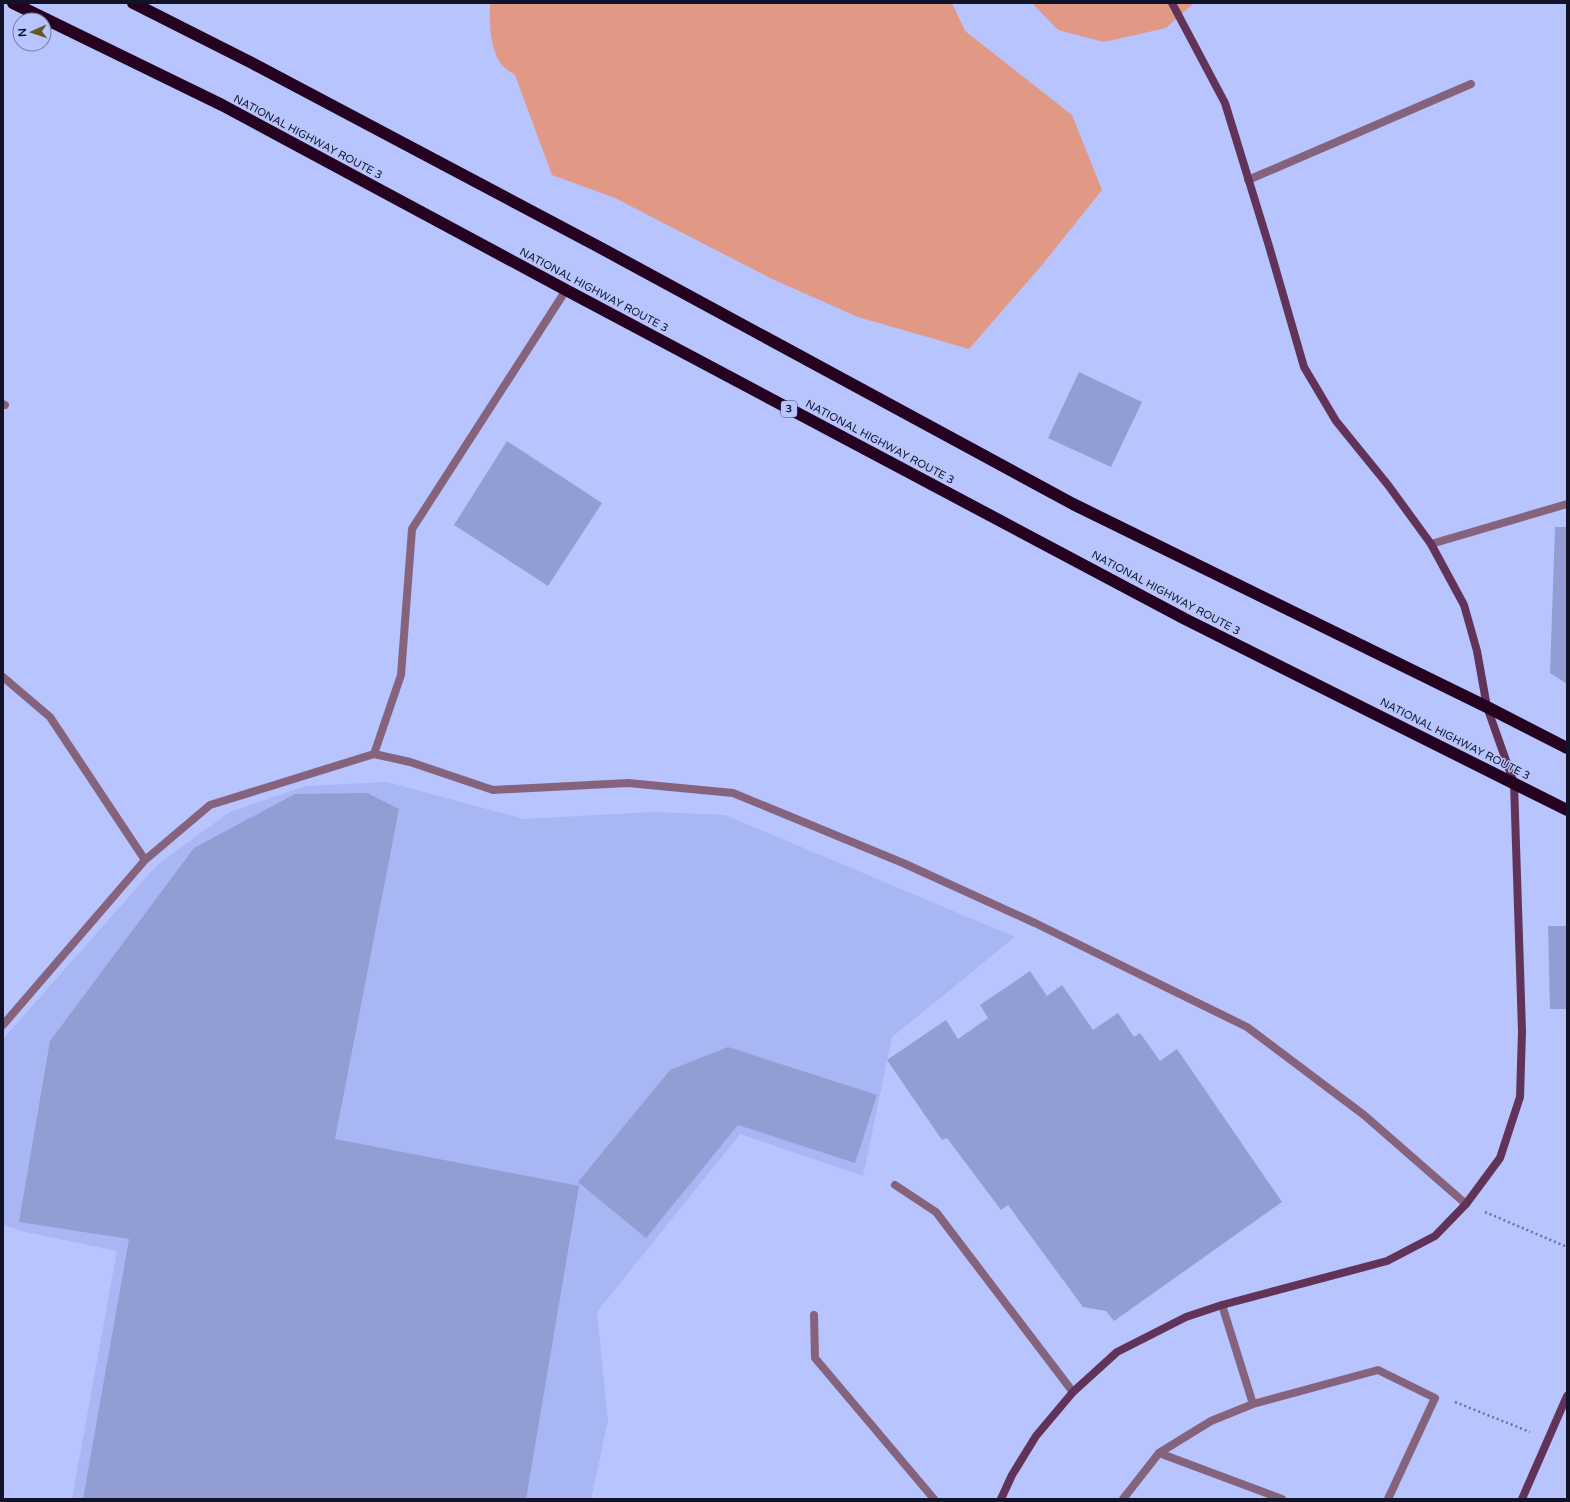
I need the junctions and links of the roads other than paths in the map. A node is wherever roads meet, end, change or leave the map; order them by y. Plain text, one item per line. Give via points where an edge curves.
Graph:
1 (13, 3) edge
2 (133, 3) edge
3 (1172, 3) edge
4 (1470, 84) dead end
5 (1248, 180) junction
6 (566, 290) junction
7 (1567, 504) edge
8 (1431, 544) junction
9 (3, 677) edge
10 (1487, 707) junction
11 (1567, 748) edge
12 (374, 754) junction
13 (1514, 784) junction
14 (1567, 810) edge
15 (145, 860) junction
16 (3, 1025) edge
17 (895, 1185) dead end
18 (1466, 1204) junction
19 (1222, 1306) junction
20 (814, 1316) dead end
21 (1073, 1392) junction
22 (1567, 1396) edge
23 (1253, 1404) junction
24 (1159, 1453) junction
25 (934, 1499) edge
26 (1001, 1499) edge
27 (1123, 1499) edge
28 (1282, 1499) edge
29 (1388, 1499) edge
30 (1522, 1499) edge

1 - 6 highway, NATIONAL HIGHWAY ROUTE 3 / 3 via 222,105
2 - 10 highway via 599,247 1073,504
3 - 5 street via 1225,103
4 - 5 street
5 - 8 street via 1304,367 1336,421 1388,485
6 - 12 street via 412,529 401,675
6 - 13 highway, NATIONAL HIGHWAY ROUTE 3 / 3 via 1185,619
7 - 8 street
8 - 10 street via 1464,605 1477,651
9 - 15 street via 50,717
10 - 11 highway
10 - 13 street
12 - 15 street via 210,805
12 - 18 street via 410,762 493,790 628,783 733,793 903,863 1035,923 1247,1027 1364,1115
13 - 14 highway, NATIONAL HIGHWAY ROUTE 3 / 3
13 - 18 street via 1522,1031 1520,1097 1500,1158
15 - 16 street
17 - 21 street via 936,1212
18 - 19 street via 1435,1236 1387,1261
19 - 21 street via 1186,1317 1117,1352
19 - 23 street
20 - 25 street via 815,1358
21 - 26 street via 1036,1436 1012,1475
22 - 30 street
23 - 24 street via 1211,1421
23 - 29 street via 1378,1370 1435,1398
24 - 27 street
24 - 28 street

